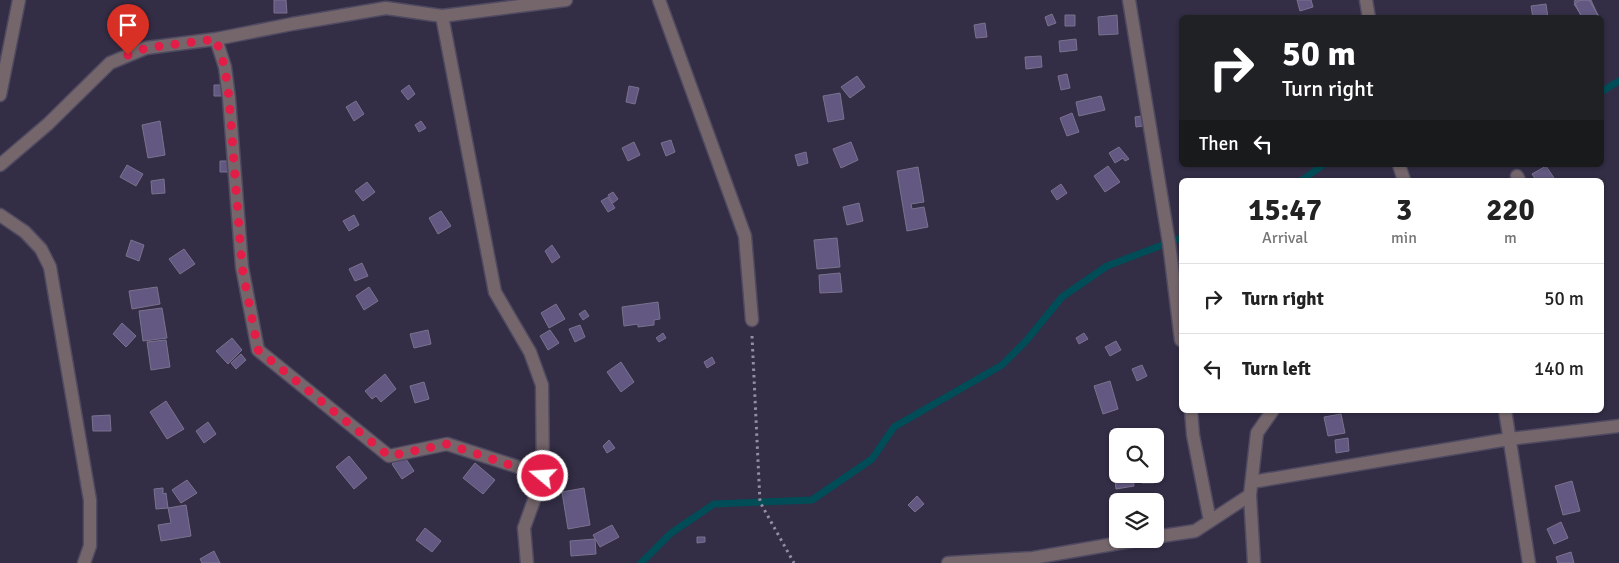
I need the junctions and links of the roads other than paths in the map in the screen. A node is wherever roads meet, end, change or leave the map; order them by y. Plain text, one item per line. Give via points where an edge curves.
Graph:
1 (19, 0) edge
2 (566, 0) edge
3 (659, 0) edge
4 (1129, 0) edge
5 (1366, 0) edge
6 (387, 4) edge
7 (1368, 15) edge
8 (442, 16) junction
9 (216, 39) junction
10 (0, 95) edge
11 (0, 164) edge
12 (0, 215) edge
13 (752, 320) road end
14 (1179, 324) edge
15 (1191, 413) edge
16 (1271, 413) edge
17 (1505, 413) edge
18 (1619, 426) edge
19 (1509, 439) junction
20 (543, 476) junction
21 (1251, 489) junction
22 (1210, 521) junction
23 (1164, 536) edge
24 (1109, 545) edge
25 (982, 562) edge
26 (84, 563) edge
27 (527, 563) edge
28 (948, 563) edge
29 (1254, 563) edge
30 (1529, 563) edge

1 - 10 street
2 - 8 street
3 - 13 street via 745,236
4 - 14 street
5 - 7 street
6 - 8 street
6 - 9 street
8 - 20 street via 495,292 530,352 542,386
9 - 11 street via 146,48 110,63 48,124
9 - 20 street via 225,68 242,267 258,350 389,456 447,444
12 - 26 street via 25,232 41,249 50,267 90,500 90,546
15 - 22 street
16 - 21 street via 1257,432
17 - 19 street
18 - 19 street
19 - 21 street
19 - 30 street
20 - 27 street via 524,528
21 - 22 street
21 - 29 street
22 - 23 street via 1195,531
24 - 25 street via 1033,558
25 - 28 street

